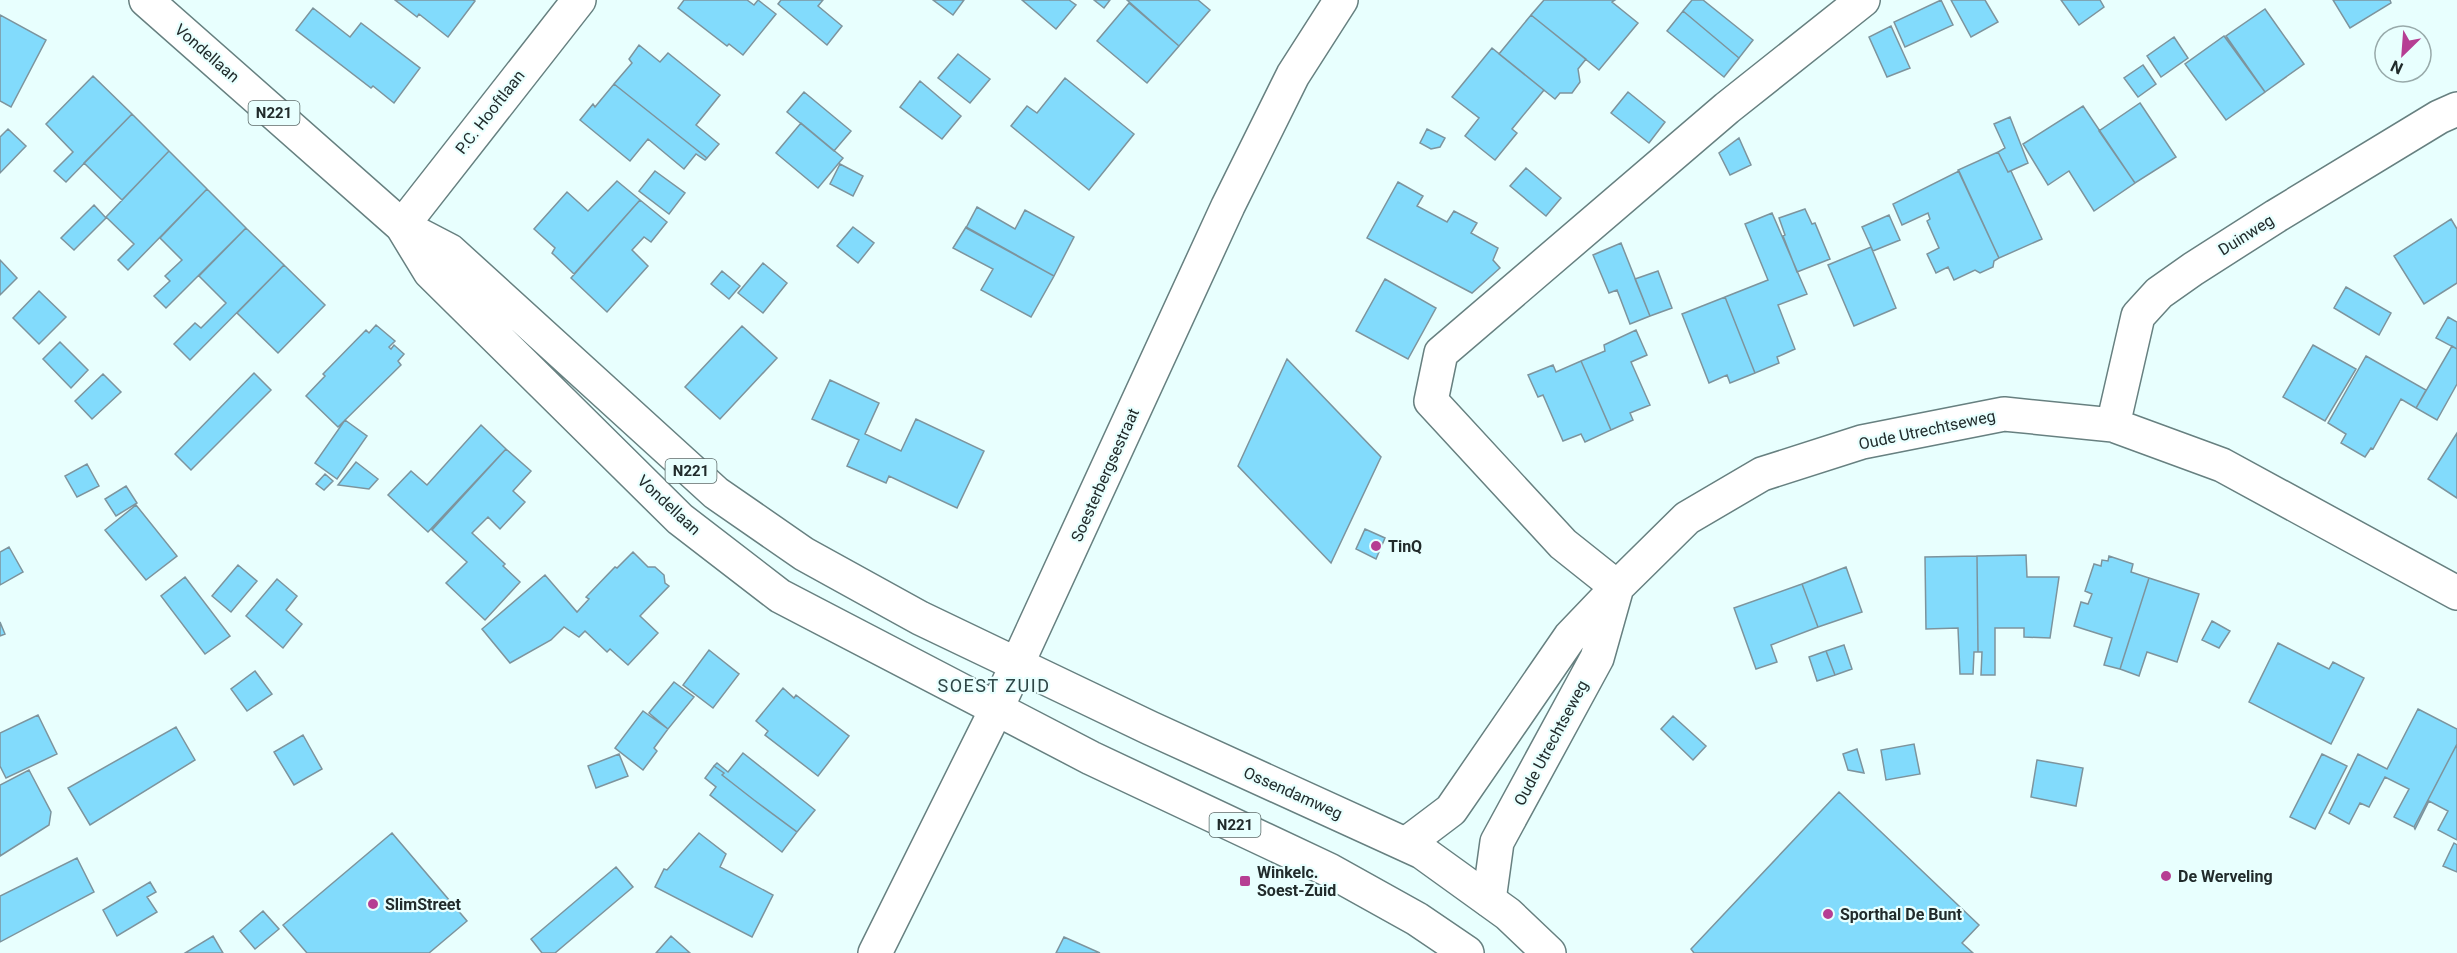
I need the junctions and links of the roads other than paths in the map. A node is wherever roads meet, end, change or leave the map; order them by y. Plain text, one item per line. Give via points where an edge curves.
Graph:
1 (146, 0) edge
2 (579, 0) edge
3 (1341, 0) edge
4 (1863, 0) edge
5 (2457, 109) edge
6 (402, 226) junction
7 (2113, 425) junction
8 (1617, 587) junction
9 (2457, 593) edge
10 (1017, 664) junction
11 (996, 710) junction
12 (1406, 844) junction
13 (1489, 900) junction
14 (875, 953) edge
15 (1467, 953) edge
16 (1549, 953) edge

1 - 6 main road, Vondellaan / N221
2 - 6 main road, P.C. Hooftlaan
3 - 10 main road, Soesterbergsestraat via 1293,75 1228,206
4 - 8 main road via 1718,116 1441,353 1431,401 1563,544
5 - 7 main road, Duinweg via 2276,216 2159,293 2138,316
6 - 10 main road, Vondellaan / N221 via 450,251 716,493 804,554 920,618
6 - 11 main road, Vondellaan / N221 via 430,272 680,519 780,596
7 - 8 main road, Oude Utrechtseweg via 2004,414 1862,442 1762,474 1687,518
7 - 9 main road, Oude Utrechtseweg via 2222,465
8 - 12 main road, Oude Utrechtseweg via 1570,637 1451,810
8 - 13 main road, Oude Utrechtseweg via 1597,658 1497,842
10 - 11 main road, Soesterbergsestraat
10 - 12 main road, Ossendamweg / N221
11 - 14 main road, Soesterbergsestraat
11 - 15 main road, N221 via 1329,870 1417,919
12 - 13 main road, Ossendamweg / N221
13 - 16 main road, Ossendamweg / N221

